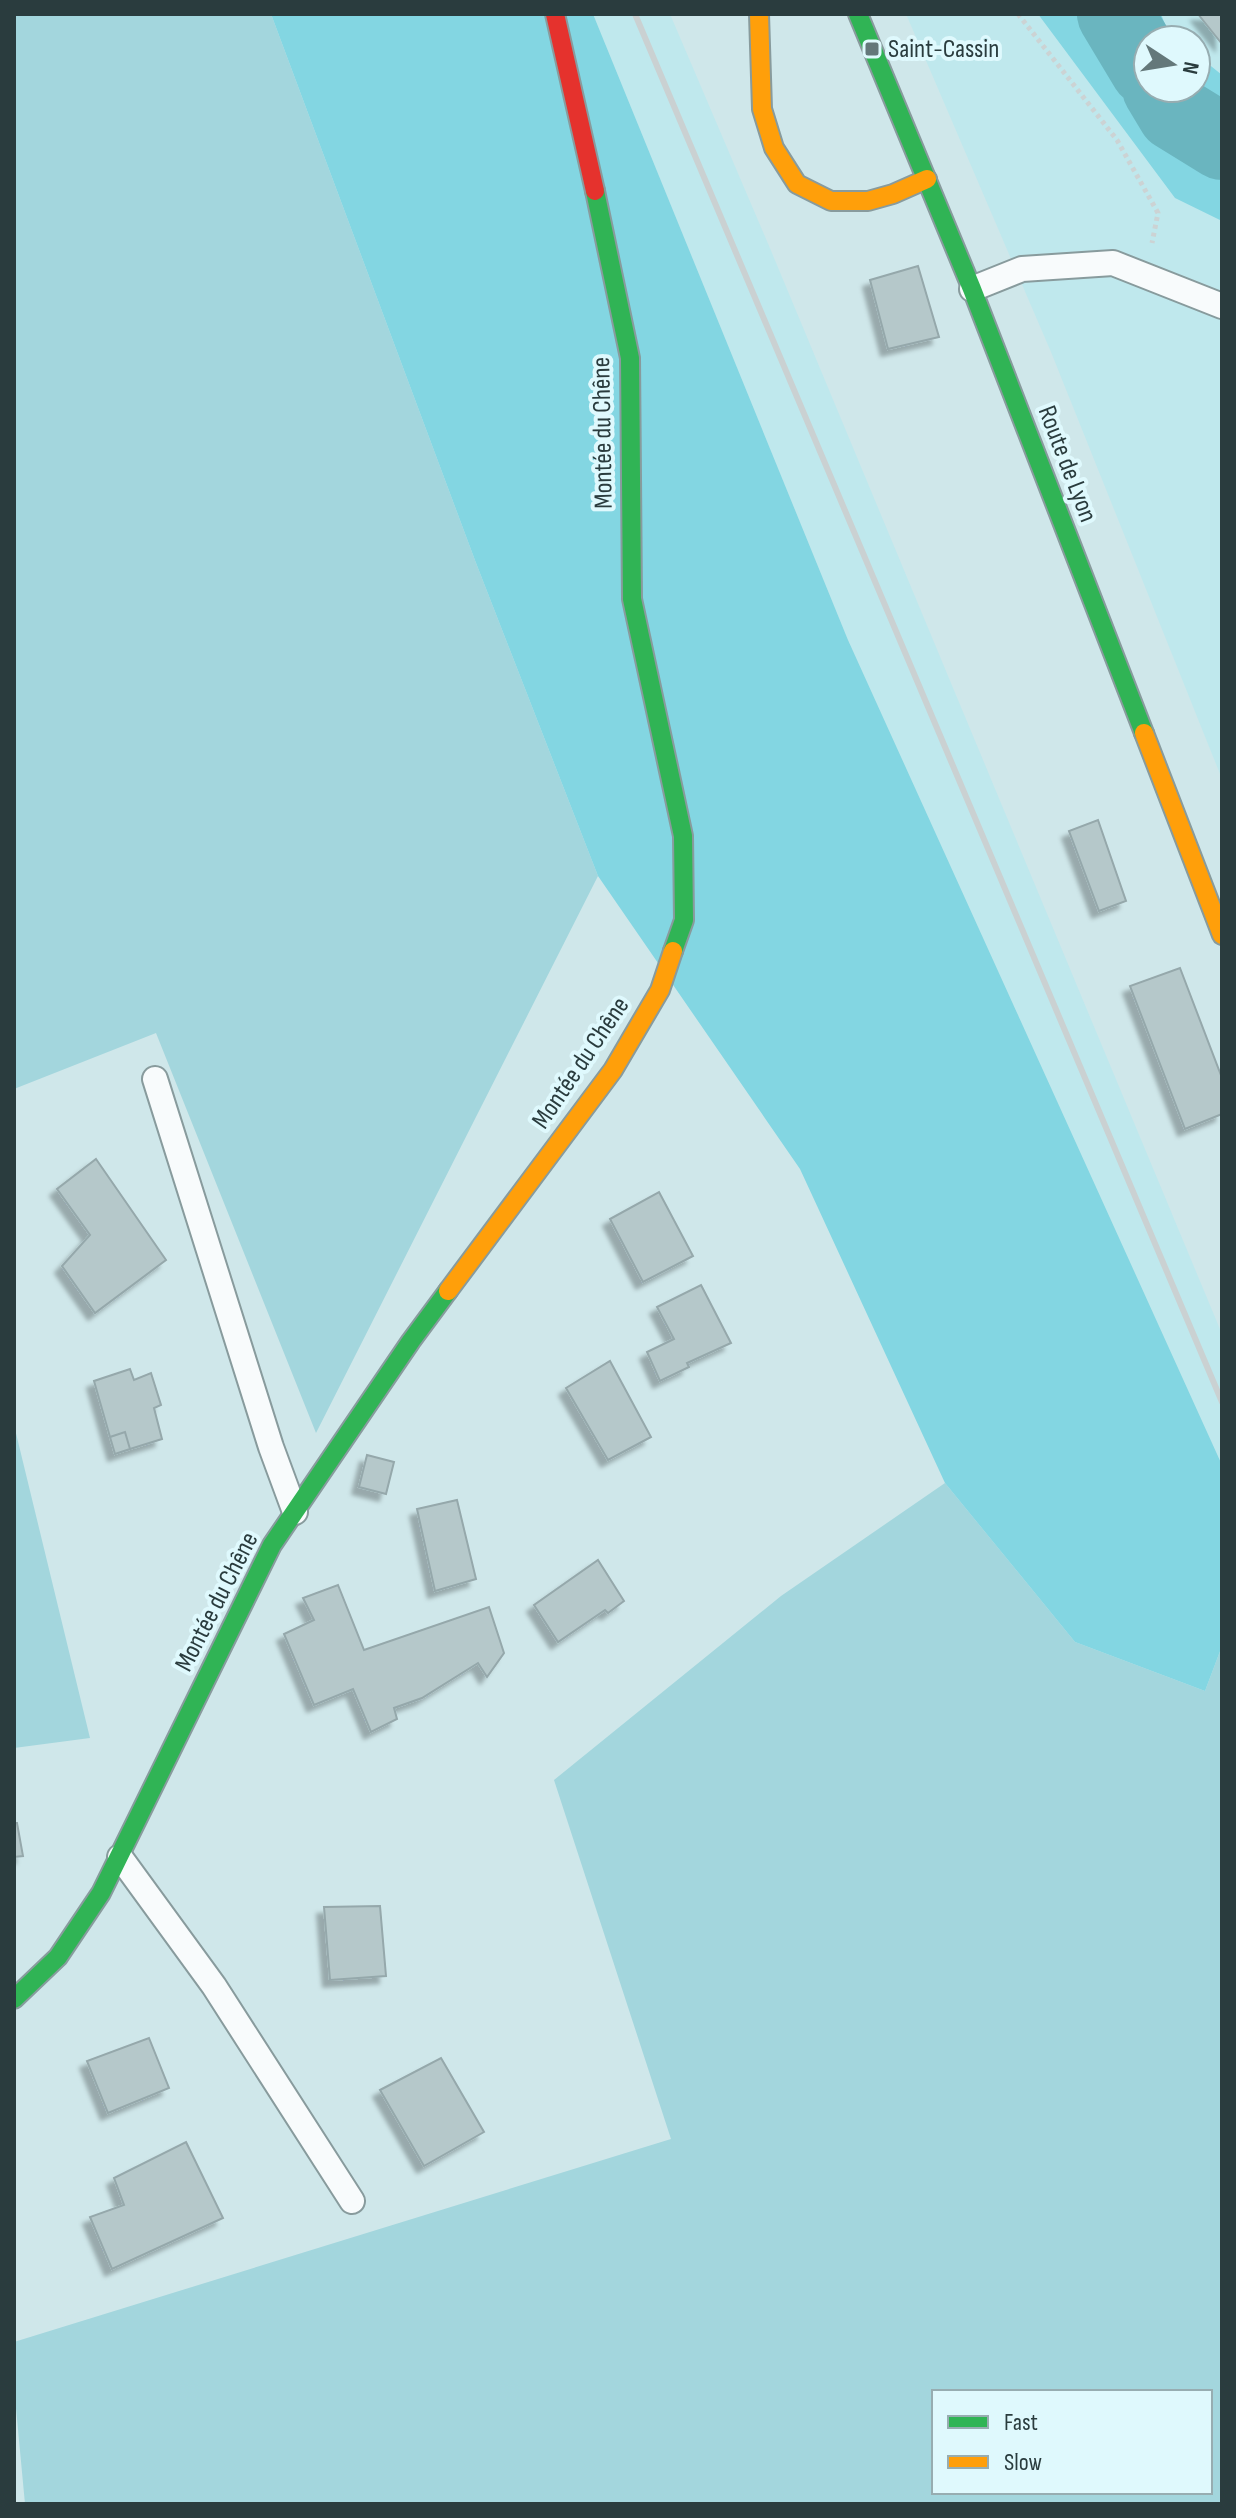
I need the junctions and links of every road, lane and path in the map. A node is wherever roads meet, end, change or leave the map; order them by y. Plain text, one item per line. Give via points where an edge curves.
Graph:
1 (555, 14) edge
2 (759, 14) edge
3 (858, 14) edge
4 (1018, 14) edge
5 (927, 179) junction
6 (1145, 275) junction
7 (972, 289) junction
8 (1222, 306) edge
9 (1222, 935) edge
10 (155, 1079) dead end
11 (295, 1512) junction
12 (120, 1857) junction
13 (14, 1999) edge
14 (352, 2201) dead end

1 - 11 street, Montée du Chêne via 630,358 632,599 683,836 684,920 660,990 613,1070 411,1341
2 - 5 street via 762,109 774,148 797,184 831,201 868,201
3 - 5 street, Route de Lyon
4 - 6 path via 1117,140 1158,213
5 - 7 street, Route de Lyon
6 - 7 lane via 1113,263 1022,269
6 - 8 lane
7 - 9 street, Route de Lyon
10 - 11 lane
11 - 12 street, Montée du Chêne via 272,1545
12 - 13 street, Montée du Chêne via 58,1957
12 - 14 lane via 214,1986

